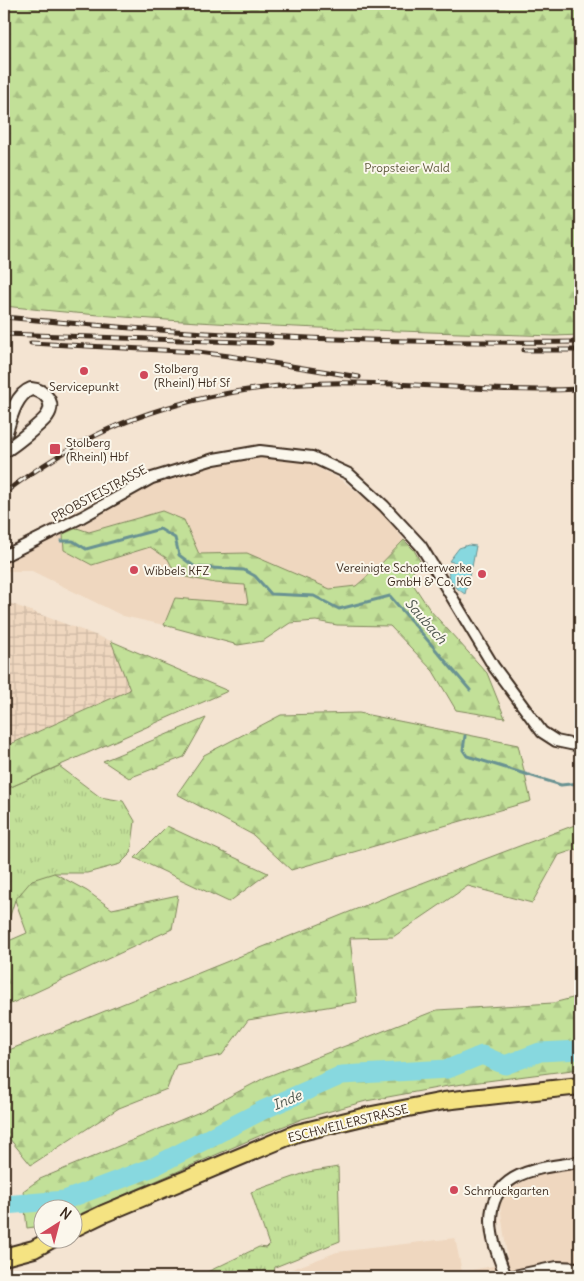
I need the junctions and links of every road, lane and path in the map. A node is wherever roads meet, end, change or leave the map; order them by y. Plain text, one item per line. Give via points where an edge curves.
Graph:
1 (4, 439) edge
2 (4, 451) edge
3 (4, 556) edge
4 (580, 744) edge
5 (580, 1086) edge
6 (580, 1162) edge
7 (82, 1224) edge
8 (36, 1248) edge
9 (4, 1257) edge
10 (580, 1268) edge
11 (507, 1277) edge

1 - 2 street via 23,393 31,389 44,392 50,405 46,416
3 - 4 street, PROBSTEISTRASSE via 152,478 214,459 260,451 312,456 348,474 421,546 494,668 542,732 556,741
5 - 7 main road, ESCHWEILERSTRASSE via 444,1101 297,1133
6 - 11 street via 538,1168 518,1175 497,1194 493,1202 492,1234
8 - 9 main road
10 - 11 street via 557,1267

